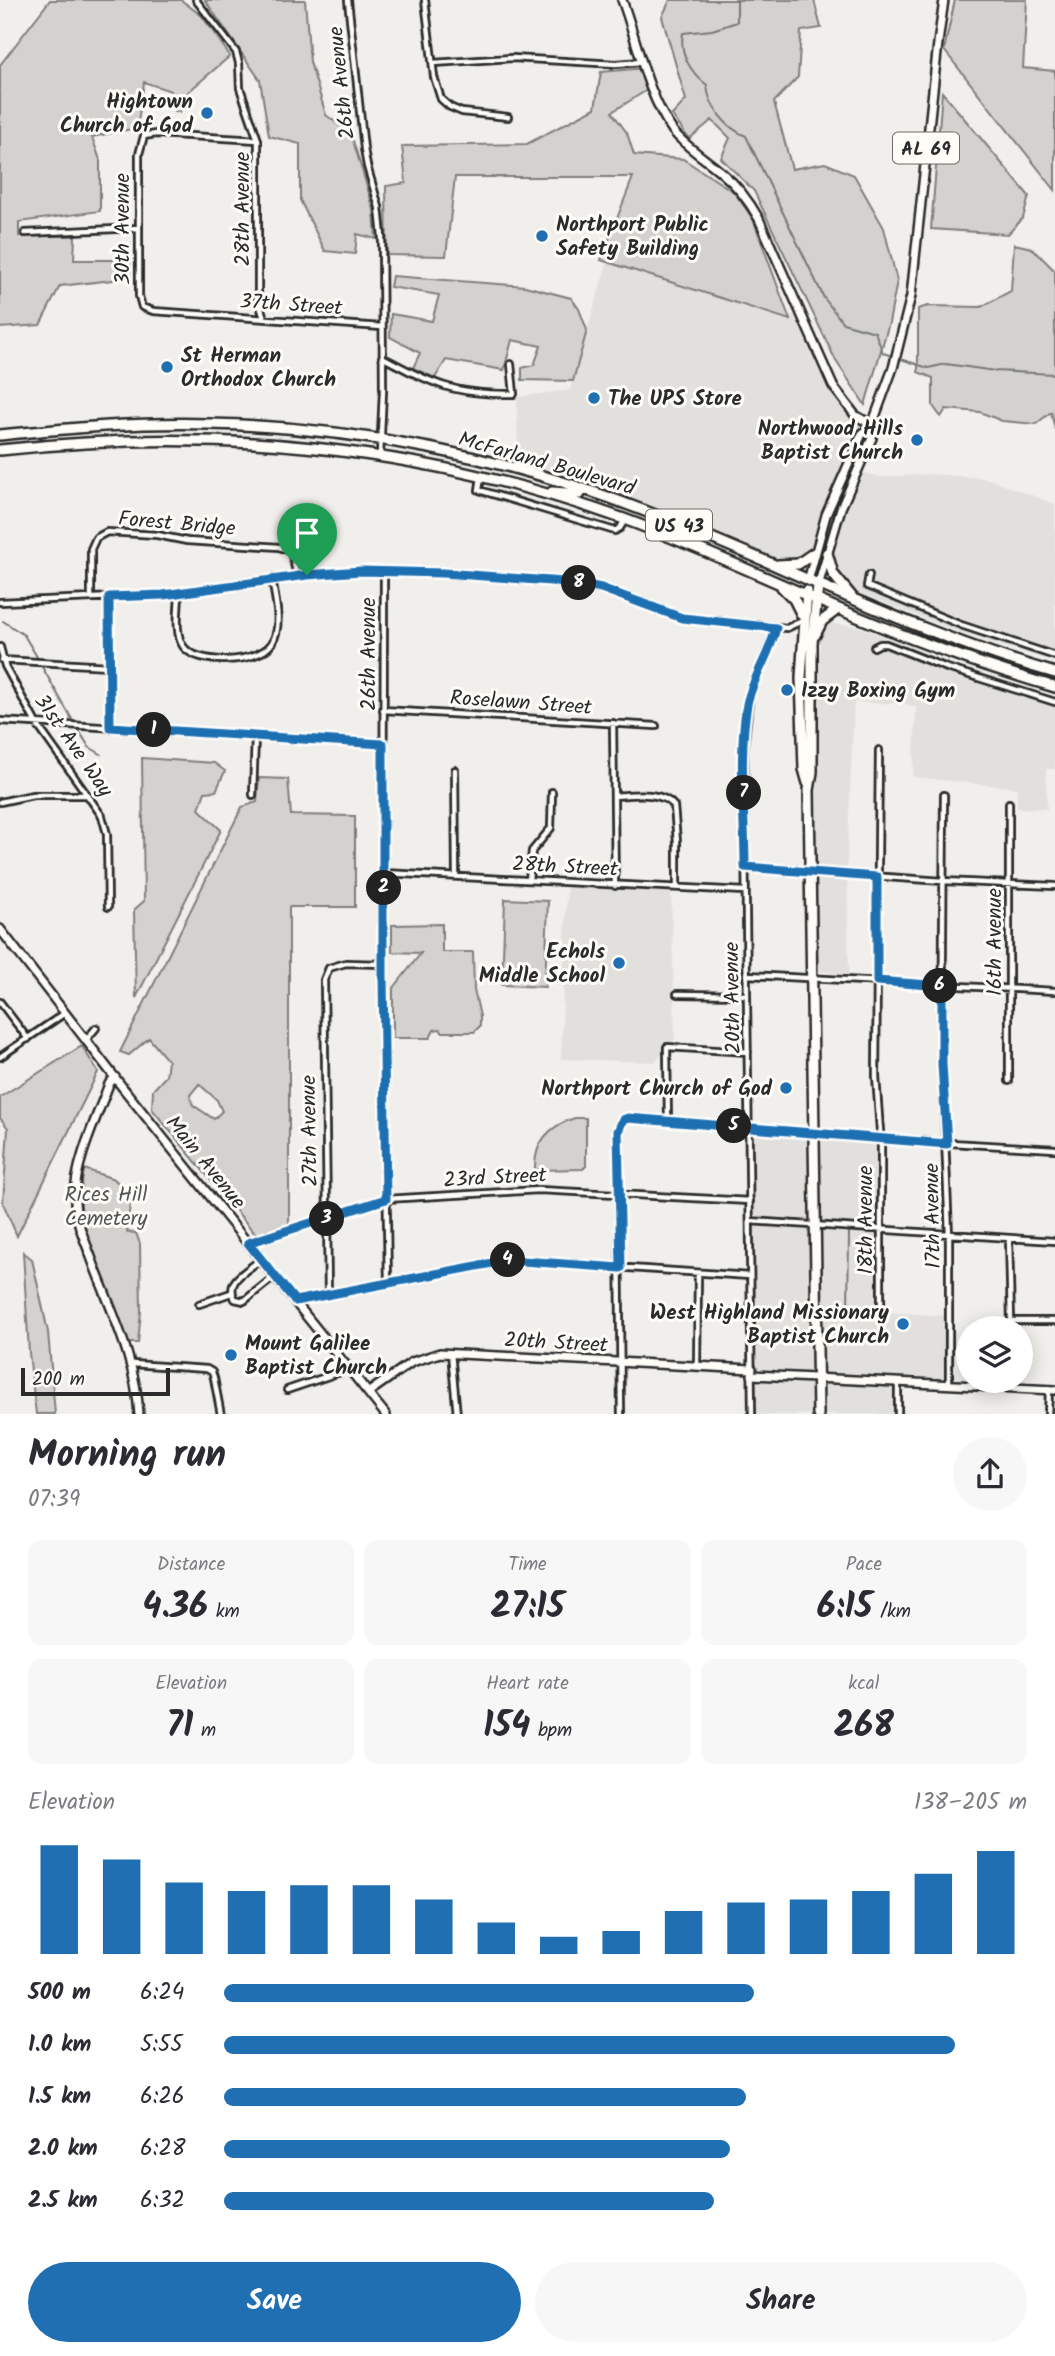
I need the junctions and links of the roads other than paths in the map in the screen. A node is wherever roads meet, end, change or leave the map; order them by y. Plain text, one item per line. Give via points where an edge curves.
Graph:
1 (196, 0) edge
2 (348, 0) edge
3 (425, 0) edge
4 (622, 0) edge
5 (944, 0) edge
6 (643, 62) junction
7 (433, 63) junction
8 (508, 117) dead end
9 (258, 140) junction
10 (139, 228) junction
11 (25, 233) dead end
12 (198, 314) joint
13 (264, 318) junction
14 (382, 327) junction
15 (382, 358) junction
16 (511, 364) dead end
17 (872, 425) junction
18 (0, 435) edge
19 (381, 440) junction
20 (0, 450) edge
21 (380, 455) junction
22 (481, 476) junction
23 (582, 489) junction
24 (547, 493) junction
25 (625, 520) junction
26 (827, 552) junction
27 (814, 553) junction
28 (773, 565) junction
29 (384, 571) junction
30 (869, 575) dead end
31 (297, 576) junction
32 (272, 579) junction
33 (808, 581) junction
34 (776, 582) junction
35 (818, 586) junction
36 (179, 592) junction
37 (109, 597) junction
38 (811, 597) junction
39 (91, 598) junction
40 (855, 600) junction
41 (0, 602) edge
42 (838, 609) junction
43 (803, 620) junction
44 (776, 628) junction
45 (812, 643) junction
46 (0, 647) edge
47 (873, 647) dead end
48 (1055, 656) edge
49 (1, 660) edge
50 (109, 666) junction
51 (1055, 673) edge
52 (1055, 687) edge
53 (1055, 702) edge
54 (383, 710) junction
55 (0, 721) edge
56 (36, 723) junction
57 (613, 723) junction
58 (656, 726) dead end
59 (110, 727) junction
60 (255, 736) junction
61 (383, 744) junction
62 (879, 750) dead end
63 (455, 770) dead end
64 (809, 785) junction
65 (552, 792) dead end
66 (89, 794) junction
67 (253, 795) dead end
68 (944, 795) dead end
69 (614, 796) junction
70 (0, 802) edge
71 (1009, 803) dead end
72 (745, 867) junction
73 (383, 873) junction
74 (809, 873) junction
75 (456, 875) junction
76 (877, 877) junction
77 (529, 880) junction
78 (943, 881) junction
79 (1010, 885) junction
80 (615, 886) junction
81 (1055, 886) edge
82 (677, 888) junction
83 (745, 891) junction
84 (108, 907) dead end
85 (0, 929) edge
86 (383, 964) junction
87 (747, 975) junction
88 (811, 977) junction
89 (877, 981) junction
90 (942, 986) junction
91 (1009, 990) junction
92 (1055, 991) edge
93 (677, 994) dead end
94 (747, 995) junction
95 (0, 1002) edge
96 (65, 1013) junction
97 (96, 1028) dead end
98 (28, 1039) junction
99 (86, 1040) junction
100 (748, 1052) junction
101 (0, 1057) edge
102 (115, 1077) junction
103 (1009, 1081) dead end
104 (668, 1121) junction
105 (750, 1127) junction
106 (815, 1134) junction
107 (880, 1139) junction
108 (947, 1144) junction
109 (1055, 1149) edge
110 (619, 1193) junction
111 (386, 1199) junction
112 (750, 1201) junction
113 (326, 1219) junction
114 (750, 1221) junction
115 (816, 1226) junction
116 (882, 1231) junction
117 (949, 1235) junction
118 (1009, 1239) junction
119 (1055, 1241) edge
120 (248, 1243) junction
121 (261, 1259) junction
122 (621, 1268) junction
123 (698, 1273) junction
124 (750, 1276) junction
125 (275, 1277) junction
126 (388, 1283) junction
127 (232, 1293) junction
128 (328, 1295) junction
129 (295, 1301) junction
130 (199, 1304) dead end
131 (881, 1313) dead end
132 (1011, 1316) edge
133 (1033, 1321) edge
134 (1055, 1321) edge
135 (451, 1352) junction
136 (621, 1363) junction
137 (132, 1364) junction
138 (697, 1366) junction
139 (349, 1369) junction
140 (752, 1372) junction
141 (818, 1378) junction
142 (898, 1382) junction
143 (949, 1384) junction
144 (956, 1384) edge
145 (1033, 1387) edge
146 (1052, 1389) edge
147 (287, 1390) dead end
148 (369, 1392) junction
149 (139, 1414) edge
150 (220, 1414) edge
151 (385, 1414) edge
152 (457, 1414) edge
153 (621, 1414) edge
154 (752, 1414) edge
155 (818, 1414) edge
156 (898, 1414) edge
157 (1048, 1414) edge

1 - 9 street, 28th Avenue via 236,52 240,88
2 - 14 street, 26th Avenue via 367,166 380,213
3 - 7 street
4 - 6 street
5 - 17 street, AL 69 via 914,278 895,360
6 - 7 street via 512,58
6 - 17 street via 674,132 734,184 753,209 833,386 855,415
7 - 8 street via 438,94 450,107
9 - 10 street, 30th Avenue via 145,136 139,154
9 - 13 street, 28th Avenue via 258,300
10 - 11 street
10 - 12 street, 30th Avenue via 142,307 153,312
12 - 13 street, 37th Street
13 - 14 street, 37th Street
14 - 15 street, 26th Avenue
15 - 16 street via 445,388 482,394 514,394
15 - 19 street, 26th Avenue
17 - 26 street, AL 69 via 872,439
17 - 27 street, AL 69 via 862,434 832,500
18 - 19 highway, McFarland Boulevard / US 43 via 109,425 210,424
19 - 21 street, 26th Avenue
19 - 23 highway, McFarland Boulevard / US 43 via 518,469
20 - 21 highway, McFarland Boulevard / US 43 via 194,439
21 - 22 highway, McFarland Boulevard / US 43
22 - 24 highway, McFarland Boulevard / US 43
22 - 25 street via 479,490 615,531
23 - 24 highway via 576,495
23 - 28 highway, McFarland Boulevard / US 43
24 - 25 highway, McFarland Boulevard / US 43
25 - 34 highway, McFarland Boulevard / US 43
26 - 35 street, AL 69
26 - 40 highway via 837,580
27 - 28 highway via 798,564
27 - 33 street, AL 69
28 - 33 highway, McFarland Boulevard / US 43
29 - 31 street
29 - 44 street via 577,583 682,618
29 - 54 street, 26th Avenue
30 - 48 street via 867,586 961,625
31 - 32 street
31 - 39 street, Forest Bridge via 291,551 279,547 107,532 96,538 91,550
32 - 36 street
32 - 36 street via 275,636 264,651 247,659 198,656 187,650 179,633
33 - 35 highway, McFarland Boulevard
33 - 38 highway, AL 69
34 - 38 highway, McFarland Boulevard
34 - 43 highway via 794,599
35 - 38 highway, AL 69
35 - 40 highway, McFarland Boulevard
36 - 37 street
37 - 39 street
37 - 50 street
38 - 42 highway, McFarland Boulevard
38 - 43 highway, AL 69
38 - 45 highway
39 - 41 street
40 - 51 highway, McFarland Boulevard
42 - 45 highway via 822,621
42 - 52 highway, McFarland Boulevard via 964,659
43 - 44 street
43 - 64 highway via 804,769
44 - 72 street, 20th Avenue via 754,680 746,714
45 - 64 highway
46 - 49 street, 31st Ave Way
47 - 53 street via 886,644
49 - 50 street
49 - 56 street, 31st Ave Way
50 - 59 street
54 - 57 street, Roselawn Street
54 - 61 street, 26th Avenue
55 - 56 street
56 - 59 street
56 - 66 street, 31st Ave Way
57 - 58 street, Roselawn Street
57 - 69 street
59 - 60 street
60 - 61 street
60 - 67 street
61 - 73 street, 26th Avenue
62 - 76 street, 18th Avenue
63 - 75 street
64 - 74 highway
65 - 77 street via 551,828 532,851
66 - 70 street via 27,795
66 - 84 street, 31st Ave Way via 106,828
68 - 78 street, 17th Avenue
69 - 80 street
69 - 82 street via 647,795 670,801 676,824
71 - 79 street, 16th Avenue
72 - 74 street
72 - 83 street, 20th Avenue
73 - 75 street, 28th Street
73 - 86 street, 26th Avenue
74 - 76 street
74 - 88 highway
75 - 77 street, 28th Street
76 - 78 street
76 - 89 street, 18th Avenue
77 - 80 street, 28th Street
78 - 79 street
78 - 90 street, 17th Avenue
79 - 81 street
79 - 91 street, 16th Avenue
80 - 82 street, 28th Street
82 - 83 street, 28th Street
83 - 87 street, 20th Avenue
85 - 96 street, Main Avenue
86 - 111 street, 26th Avenue
86 - 113 street, 27th Avenue via 346,963 329,968 323,986
87 - 88 street
87 - 94 street, 20th Avenue
88 - 89 street
88 - 106 highway
89 - 90 street
89 - 107 street, 18th Avenue
90 - 91 street
90 - 108 street, 17th Avenue
91 - 92 street
91 - 103 street, 16th Avenue
93 - 94 street
94 - 100 street, 20th Avenue
95 - 98 street
96 - 98 street
96 - 99 street, Main Avenue
97 - 99 street
98 - 101 street
99 - 102 street, Main Avenue
100 - 104 street via 667,1047
100 - 105 street, 20th Avenue
102 - 120 street, Main Avenue
102 - 137 street via 83,1156 74,1199 80,1227
104 - 105 street
104 - 110 street via 623,1120 618,1131
105 - 106 street
105 - 112 street, 20th Avenue
106 - 107 street
106 - 115 highway
107 - 108 street
107 - 116 street, 18th Avenue
108 - 109 street
108 - 117 street, 17th Avenue
110 - 111 street, 23rd Street via 539,1190
110 - 112 street, 23rd Street
110 - 122 street
111 - 113 street, 23rd Street
111 - 126 street, 26th Avenue
112 - 114 street, 20th Avenue
113 - 120 street, 23rd Street
113 - 128 street, 27th Avenue
114 - 115 street
114 - 124 street, 20th Avenue
115 - 116 street
115 - 141 highway
116 - 117 street
116 - 131 street, 18th Avenue
117 - 118 street
117 - 143 street, 17th Avenue
118 - 119 street
118 - 132 street
120 - 121 street, Main Avenue
121 - 125 street, Main Avenue
121 - 127 street via 236,1279
122 - 123 street
122 - 126 street via 508,1260
122 - 136 street
123 - 124 street
123 - 138 street
124 - 140 street, 20th Avenue
125 - 127 street via 244,1301
125 - 129 street, Main Avenue
126 - 128 street
127 - 130 street
128 - 129 street
129 - 139 street, Main Avenue
133 - 134 street
135 - 136 street, 20th Street
135 - 148 street, 20th Street via 412,1363
135 - 152 street
136 - 138 street, 20th Street
136 - 153 street
137 - 149 street
137 - 150 street via 207,1369 212,1372
138 - 140 street, 20th Street
139 - 147 street
139 - 148 street, Main Avenue
140 - 141 street, 20th Street
140 - 154 street, 20th Avenue
141 - 142 street, 20th Street
141 - 155 highway
142 - 143 street, 20th Street
142 - 156 street
143 - 144 street, 20th Street
145 - 146 street, 20th Street
146 - 157 street
148 - 151 street, Main Avenue

